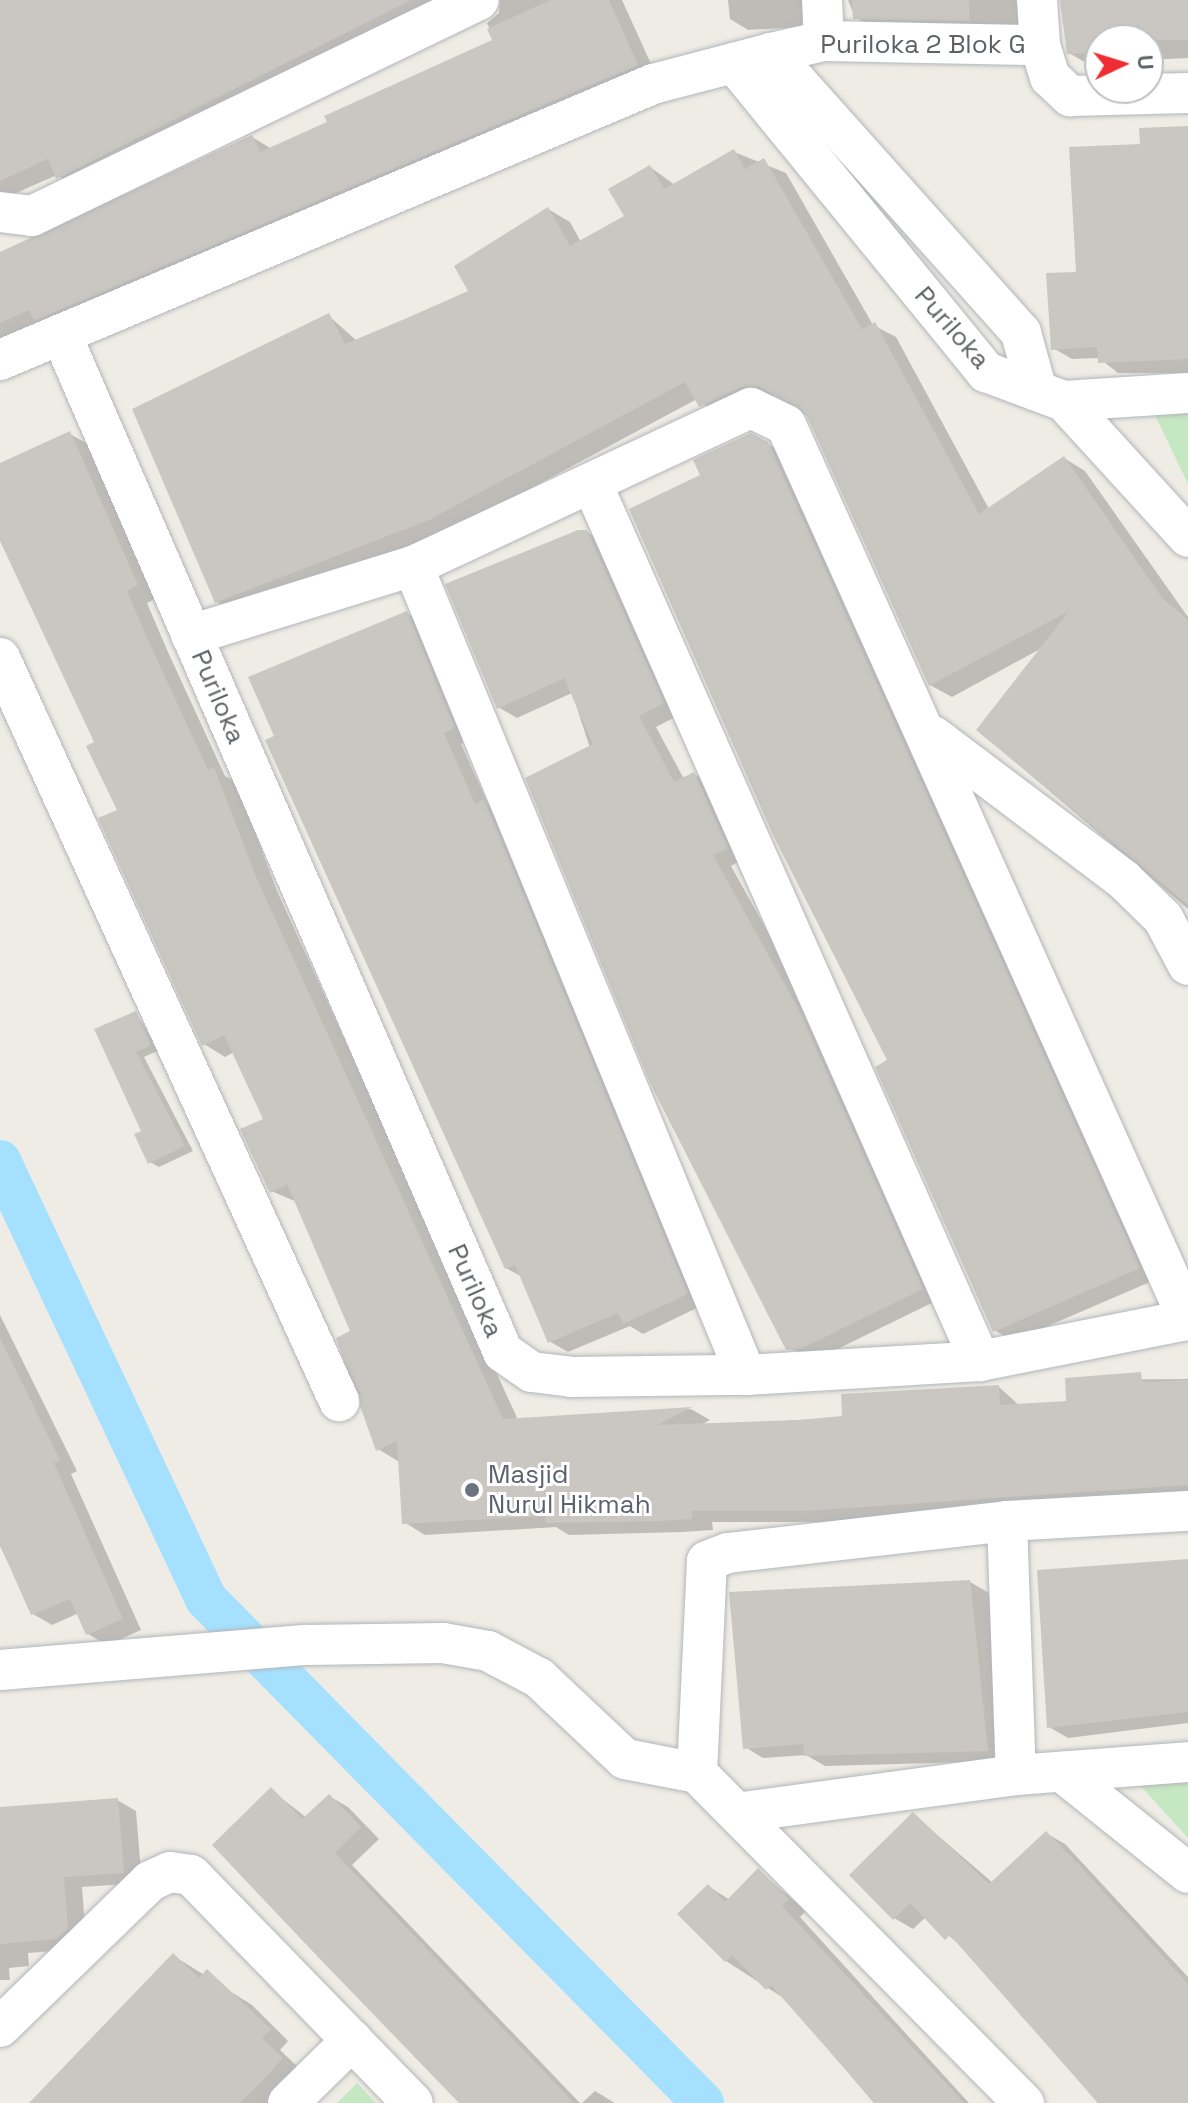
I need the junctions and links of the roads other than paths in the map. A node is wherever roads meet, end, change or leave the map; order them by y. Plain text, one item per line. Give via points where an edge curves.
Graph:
1 (478, 0) edge
2 (822, 0) edge
3 (1037, 0) edge
4 (824, 41) junction
5 (1040, 45) junction
6 (752, 58) junction
7 (1188, 93) edge
8 (0, 212) edge
9 (61, 334) junction
10 (0, 360) edge
11 (1188, 393) edge
12 (1050, 396) junction
13 (593, 486) junction
14 (1188, 537) edge
15 (413, 566) junction
16 (191, 635) junction
17 (0, 658) edge
18 (928, 732) junction
19 (1188, 965) edge
20 (1188, 1320) edge
21 (980, 1361) junction
22 (746, 1375) junction
23 (339, 1401) dead end
24 (1188, 1511) edge
25 (1007, 1521) junction
26 (3, 1664) edge
27 (1188, 1762) edge
28 (1062, 1772) junction
29 (697, 1773) junction
30 (1016, 1775) junction
31 (743, 1812) junction
32 (1188, 1873) edge
33 (2, 2022) edge
34 (352, 2040) junction
35 (288, 2103) edge
36 (413, 2103) edge
37 (1024, 2103) edge

1 - 8 street via 32,216
2 - 4 street
3 - 5 street
4 - 5 street, Puriloka 2 Blok G
4 - 6 street, Puriloka 2 Blok G
5 - 7 street, Puriloka 2 Blok G via 1050,77 1070,96
6 - 9 street via 653,84
6 - 12 street, Puriloka via 986,372
9 - 10 street
9 - 16 street, Puriloka
11 - 12 street
12 - 14 street
13 - 15 street, Puriloka
13 - 18 street, Puriloka via 751,408 786,425
13 - 21 street
15 - 16 street, Puriloka
15 - 22 street
16 - 22 street, Puriloka via 503,1352 532,1372 570,1377
17 - 23 street
18 - 19 street via 1124,880 1163,918
18 - 20 street
20 - 21 street, Puriloka
21 - 22 street, Puriloka
24 - 25 street
25 - 29 street via 728,1553 707,1561
25 - 30 street
26 - 29 street via 307,1645 443,1643 488,1651 539,1678 625,1759
27 - 28 street
28 - 30 street
28 - 32 street
29 - 31 street
30 - 31 street
31 - 37 street
33 - 34 street via 150,1881 170,1872 191,1875 213,1892
34 - 35 street
34 - 36 street

